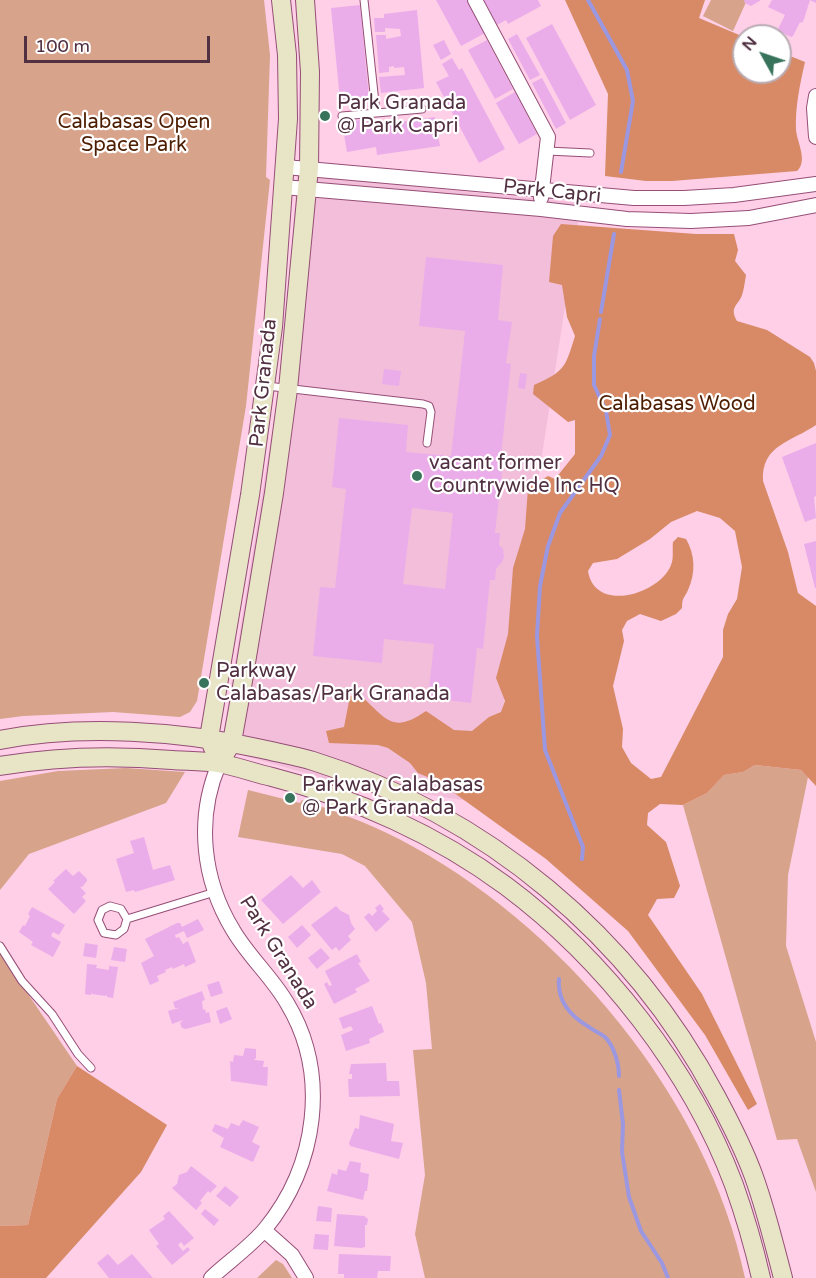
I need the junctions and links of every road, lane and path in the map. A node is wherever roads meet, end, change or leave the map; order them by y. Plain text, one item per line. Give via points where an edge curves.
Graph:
1 (281, 0) edge
2 (305, 0) edge
3 (364, 0) edge
4 (475, 0) edge
5 (816, 96) edge
6 (422, 110) dead end
7 (376, 112) junction
8 (342, 116) dead end
9 (816, 137) edge
10 (547, 151) junction
11 (590, 153) dead end
12 (285, 167) junction
13 (309, 168) junction
14 (816, 184) edge
15 (283, 187) junction
16 (306, 190) junction
17 (542, 191) junction
18 (816, 205) edge
19 (541, 210) junction
20 (266, 386) junction
21 (288, 389) junction
22 (427, 444) dead end
23 (209, 738) junction
24 (0, 740) edge
25 (232, 742) junction
26 (219, 764) junction
27 (0, 766) edge
28 (215, 892) junction
29 (127, 919) junction
30 (0, 945) edge
31 (92, 1068) dead end
32 (264, 1230) junction
33 (211, 1278) edge
34 (306, 1278) edge
35 (761, 1278) edge
36 (783, 1278) edge

1 - 12 street, Park Granada via 287,55
2 - 13 street, Park Granada via 310,72
3 - 7 lane
4 - 10 street via 548,137
5 - 9 street
6 - 7 lane
7 - 8 lane
10 - 11 lane
10 - 17 street
12 - 13 street, Park Capri
12 - 15 street, Park Granada
13 - 16 street, Park Granada
13 - 17 street, Park Capri
14 - 17 street, Park Capri via 684,198
15 - 16 street, Park Capri
15 - 20 street, Park Granada
16 - 19 street, Park Capri
16 - 21 street, Park Granada
17 - 19 street
18 - 19 street, Park Capri via 749,218 691,221
20 - 21 lane
20 - 23 street, Park Granada
21 - 22 lane via 429,406
21 - 25 street, Park Granada
23 - 24 street via 125,731 27,735
23 - 25 street
23 - 26 street
25 - 26 street, Park Granada
25 - 36 street via 311,761 393,792 437,814 514,862 584,921 649,991 704,1073 753,1175
26 - 27 street via 121,756
26 - 28 street, Park Granada via 204,816
26 - 35 street via 302,784 383,815 505,885 571,943 631,1008 683,1082 734,1184
28 - 29 lane
28 - 32 street, Park Granada via 232,929 287,1003 306,1044 313,1084 312,1126 302,1162 290,1194
29 - 29 lane via 121,909 110,906 102,910 98,920 104,933 116,935 124,929
30 - 31 lane via 22,981
32 - 33 street, Park Granada
32 - 34 street via 292,1255

